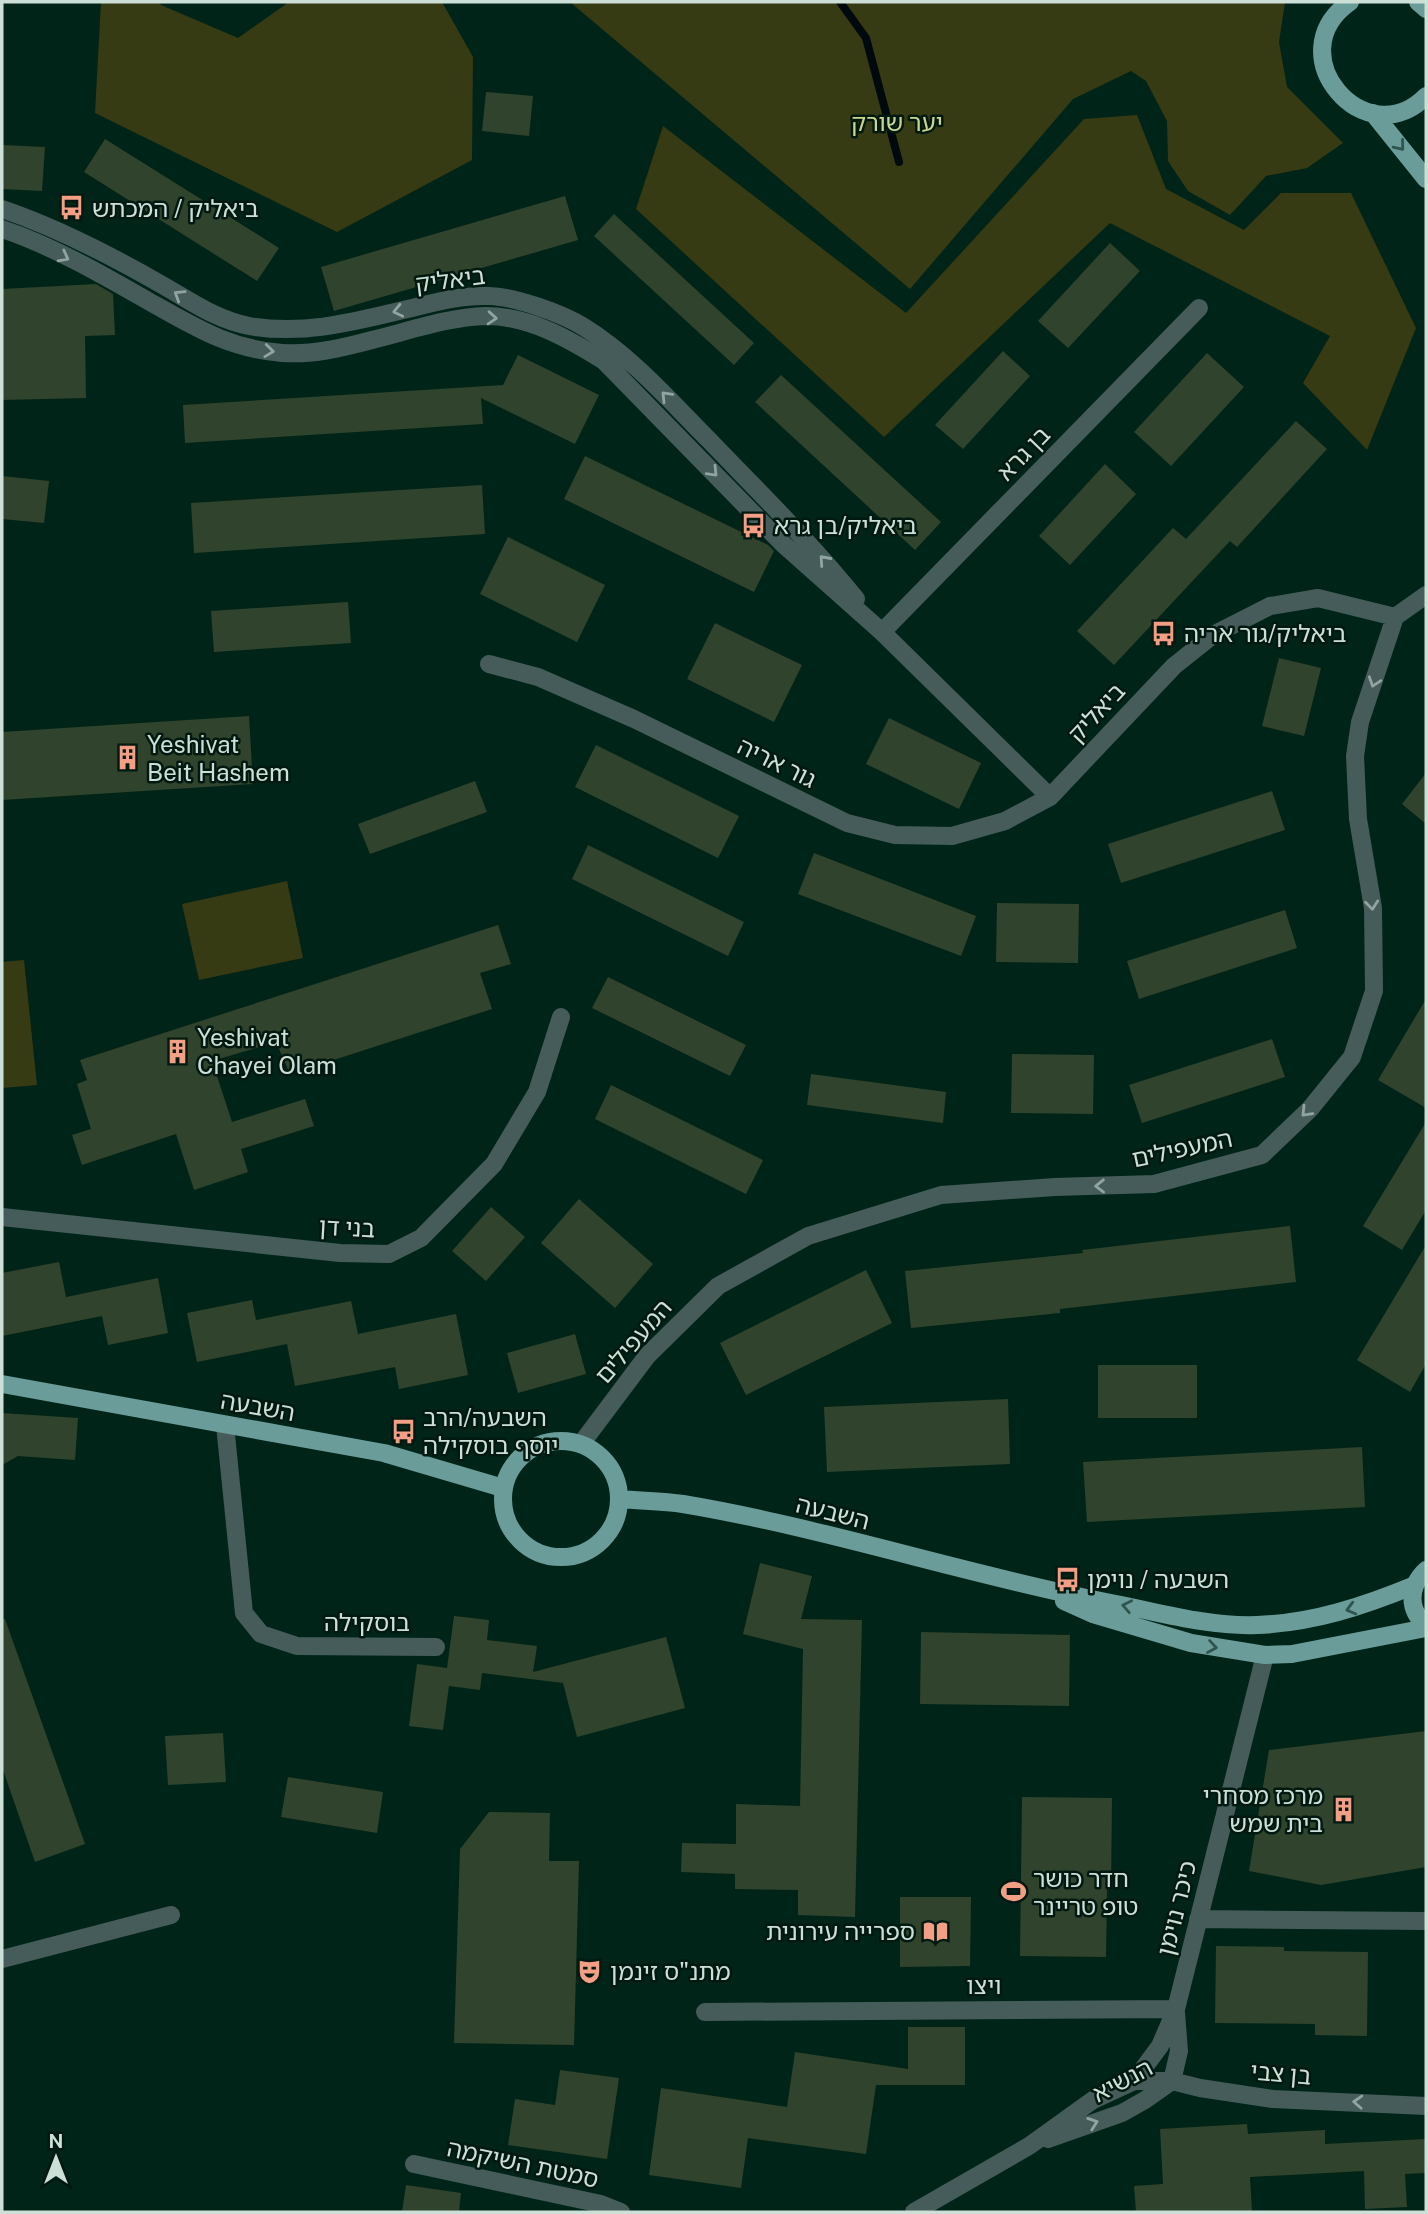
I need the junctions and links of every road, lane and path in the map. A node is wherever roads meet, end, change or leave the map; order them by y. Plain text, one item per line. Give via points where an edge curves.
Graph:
1 (1419, 2) edge
2 (1344, 4) edge
3 (1426, 9) edge
4 (1426, 96) edge
5 (1373, 113) junction
6 (1426, 179) edge
7 (2, 209) edge
8 (2, 229) edge
9 (1199, 308) dead end
10 (1426, 595) edge
11 (1395, 617) junction
12 (882, 632) junction
13 (489, 664) dead end
14 (1050, 797) junction
15 (561, 1017) dead end
16 (2, 1217) edge
17 (2, 1384) edge
18 (225, 1425) junction
19 (581, 1444) junction
20 (503, 1488) junction
21 (620, 1499) junction
22 (1423, 1574) edge
23 (1032, 1587) junction
24 (1426, 1626) edge
25 (436, 1647) dead end
26 (1265, 1655) junction
27 (171, 1914) dead end
28 (1198, 1919) junction
29 (1426, 1921) edge
30 (2, 1959) edge
31 (1176, 2009) junction
32 (705, 2012) dead end
33 (1133, 2081) junction
34 (1172, 2081) junction
35 (1426, 2106) edge
36 (1029, 2146) junction
37 (414, 2164) dead end
38 (621, 2212) edge
39 (914, 2212) edge

1 - 3 main road
2 - 5 main road via 1329,23 1322,61 1339,96
4 - 5 main road via 1408,109
5 -> 6 main road
12 -> 7 street, ביאליק via 800,533 626,356 581,325 535,306 491,296 453,298 311,330 247,326 199,308 41,222
8 -> 12 street, ביאליק via 41,245 200,331 250,349 314,352 456,319 488,316 545,329 604,362 783,544
9 - 12 street, בן גרא
10 - 11 street
11 - 14 street, ביאליק via 1318,598 1270,606 1213,635 1174,666
11 -> 19 street, המעפילים via 1360,722 1355,756 1373,908 1374,991 1352,1057 1310,1109 1262,1155 1154,1184 942,1195 808,1236 718,1286 647,1356
12 - 14 street, ביאליק
13 - 14 street, גור אריה via 538,677 634,719 847,823 895,835 952,836 1005,821
15 - 16 street, בני דן via 537,1092 494,1164 421,1238 389,1254 340,1253
17 - 18 main road, השבעה
18 - 20 main road, השבעה via 384,1453
18 - 25 street, בוסקילה via 244,1613 261,1634 297,1646
19 - 20 main road via 552,1441 526,1452
19 - 21 main road via 594,1450 613,1471
20 - 21 main road via 504,1510 512,1531 528,1547 549,1556 578,1555 592,1549 613,1528
21 - 23 main road, השבעה via 681,1504 757,1519
22 -> 23 main road, השבעה via 1367,1605 1317,1619 1256,1625 1199,1620
22 - 24 main road via 1412,1604
23 -> 26 main road, השבעה via 1093,1614 1191,1643
24 - 26 main road, השבעה via 1292,1654
26 - 28 street, כיכר נוימן
27 - 30 street
28 - 29 street
28 - 31 street, כיכר נוימן
31 - 32 street, ויצו
31 - 33 street, הנשיא via 1160,2046
31 - 34 street, הנשיא via 1180,2051
33 - 34 street, בן צבי
33 - 36 street, הנשיא via 1093,2100
35 -> 34 street, בן צבי via 1273,2099
36 -> 34 street, הנשיא via 1122,2113
36 - 39 street, הנשיא
37 - 38 street, סמטת השיקמה

